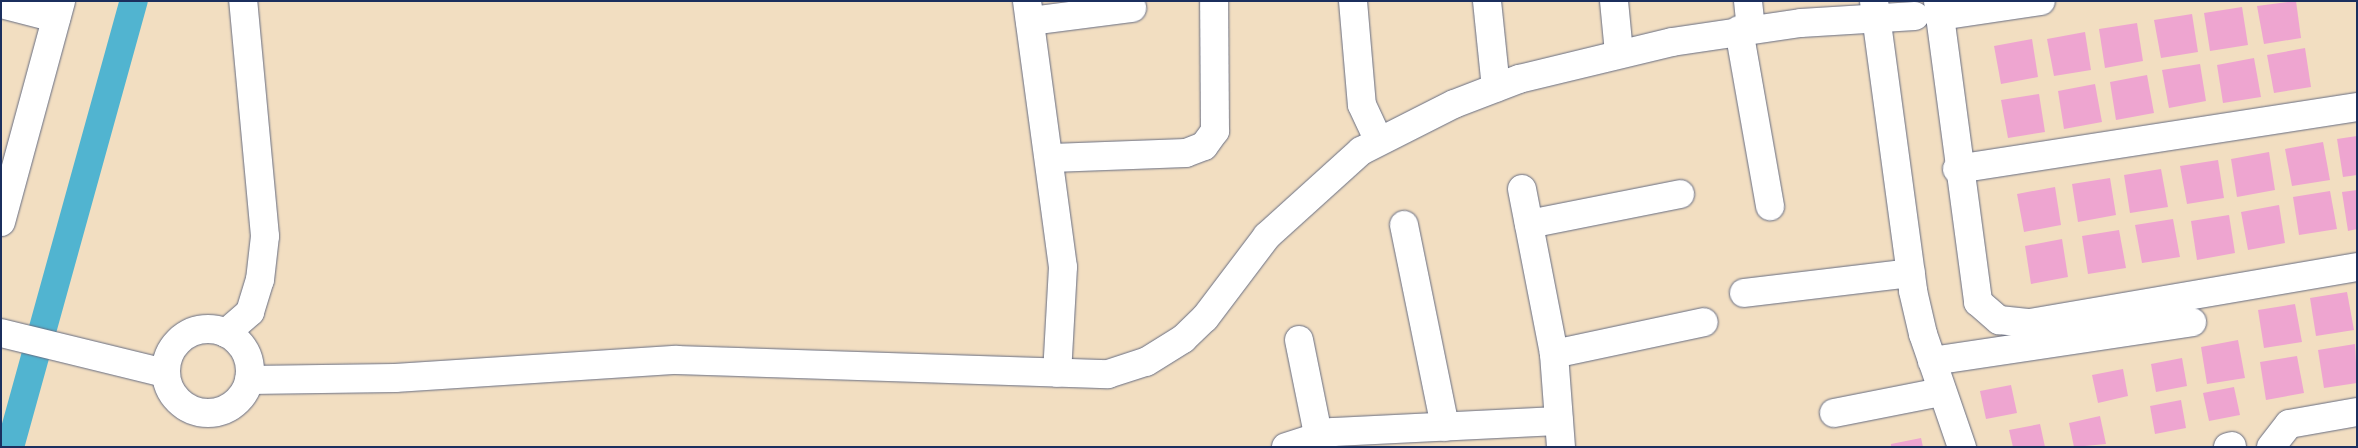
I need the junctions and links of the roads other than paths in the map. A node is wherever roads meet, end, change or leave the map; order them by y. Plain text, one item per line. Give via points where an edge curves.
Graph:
1 (243, 1) edge
2 (1214, 1) edge
3 (1354, 1) edge
4 (1487, 1) edge
5 (1614, 1) edge
6 (1748, 1) edge
7 (2041, 1) edge
8 (1, 4) edge
9 (1132, 8) dead end
10 (1874, 9) edge
11 (59, 10) edge
12 (1029, 11) edge
13 (1931, 11) edge
14 (1745, 30) junction
15 (1619, 53) junction
16 (1496, 88) junction
17 (2357, 107) edge
18 (1378, 140) junction
19 (1052, 158) junction
20 (1957, 169) junction
21 (1522, 190) dead end
22 (1680, 194) dead end
23 (1770, 206) dead end
24 (1, 222) edge
25 (1404, 224) dead end
26 (1529, 224) junction
27 (2357, 267) edge
28 (1911, 273) junction
29 (1744, 293) dead end
30 (1704, 322) dead end
31 (2192, 322) dead end
32 (1, 333) edge
33 (226, 333) junction
34 (1298, 340) dead end
35 (1554, 354) junction
36 (1932, 361) junction
37 (165, 373) junction
38 (1057, 373) junction
39 (249, 380) junction
40 (1941, 392) junction
41 (2357, 412) edge
42 (1834, 413) dead end
43 (1445, 427) junction
44 (1560, 434) edge
45 (1417, 438) edge
46 (1298, 443) edge
47 (1962, 447) edge
48 (2271, 447) edge

1 - 33 street via 265,236 260,280 250,312
2 - 19 street via 1215,132 1204,146 1186,154
3 - 18 street via 1362,105
4 - 16 street
5 - 15 street
6 - 14 street
7 - 13 street
8 - 11 street
9 - 12 street
10 - 13 street
10 - 14 street
10 - 28 street
11 - 24 street
12 - 19 street
13 - 20 street
14 - 15 street
14 - 23 street
15 - 16 street
16 - 18 street
17 - 20 street
18 - 38 street via 1316,188 1267,236 1205,318 1183,339 1128,370 1089,376
19 - 38 street via 1063,267
20 - 27 street via 1978,302 1999,320 2030,323
21 - 26 street
22 - 26 street
25 - 43 street
26 - 35 street
28 - 29 street
28 - 36 street
30 - 35 street
31 - 36 street
32 - 37 street
33 - 37 street via 209,329 177,341 168,356
33 - 39 street via 246,352
34 - 46 street
35 - 44 street
36 - 40 street
37 - 39 street via 180,403 204,412 229,407 242,396
38 - 39 street via 676,360 395,378
40 - 42 street
40 - 47 street
41 - 48 street via 2289,424
43 - 44 street
43 - 45 street
45 - 46 street

